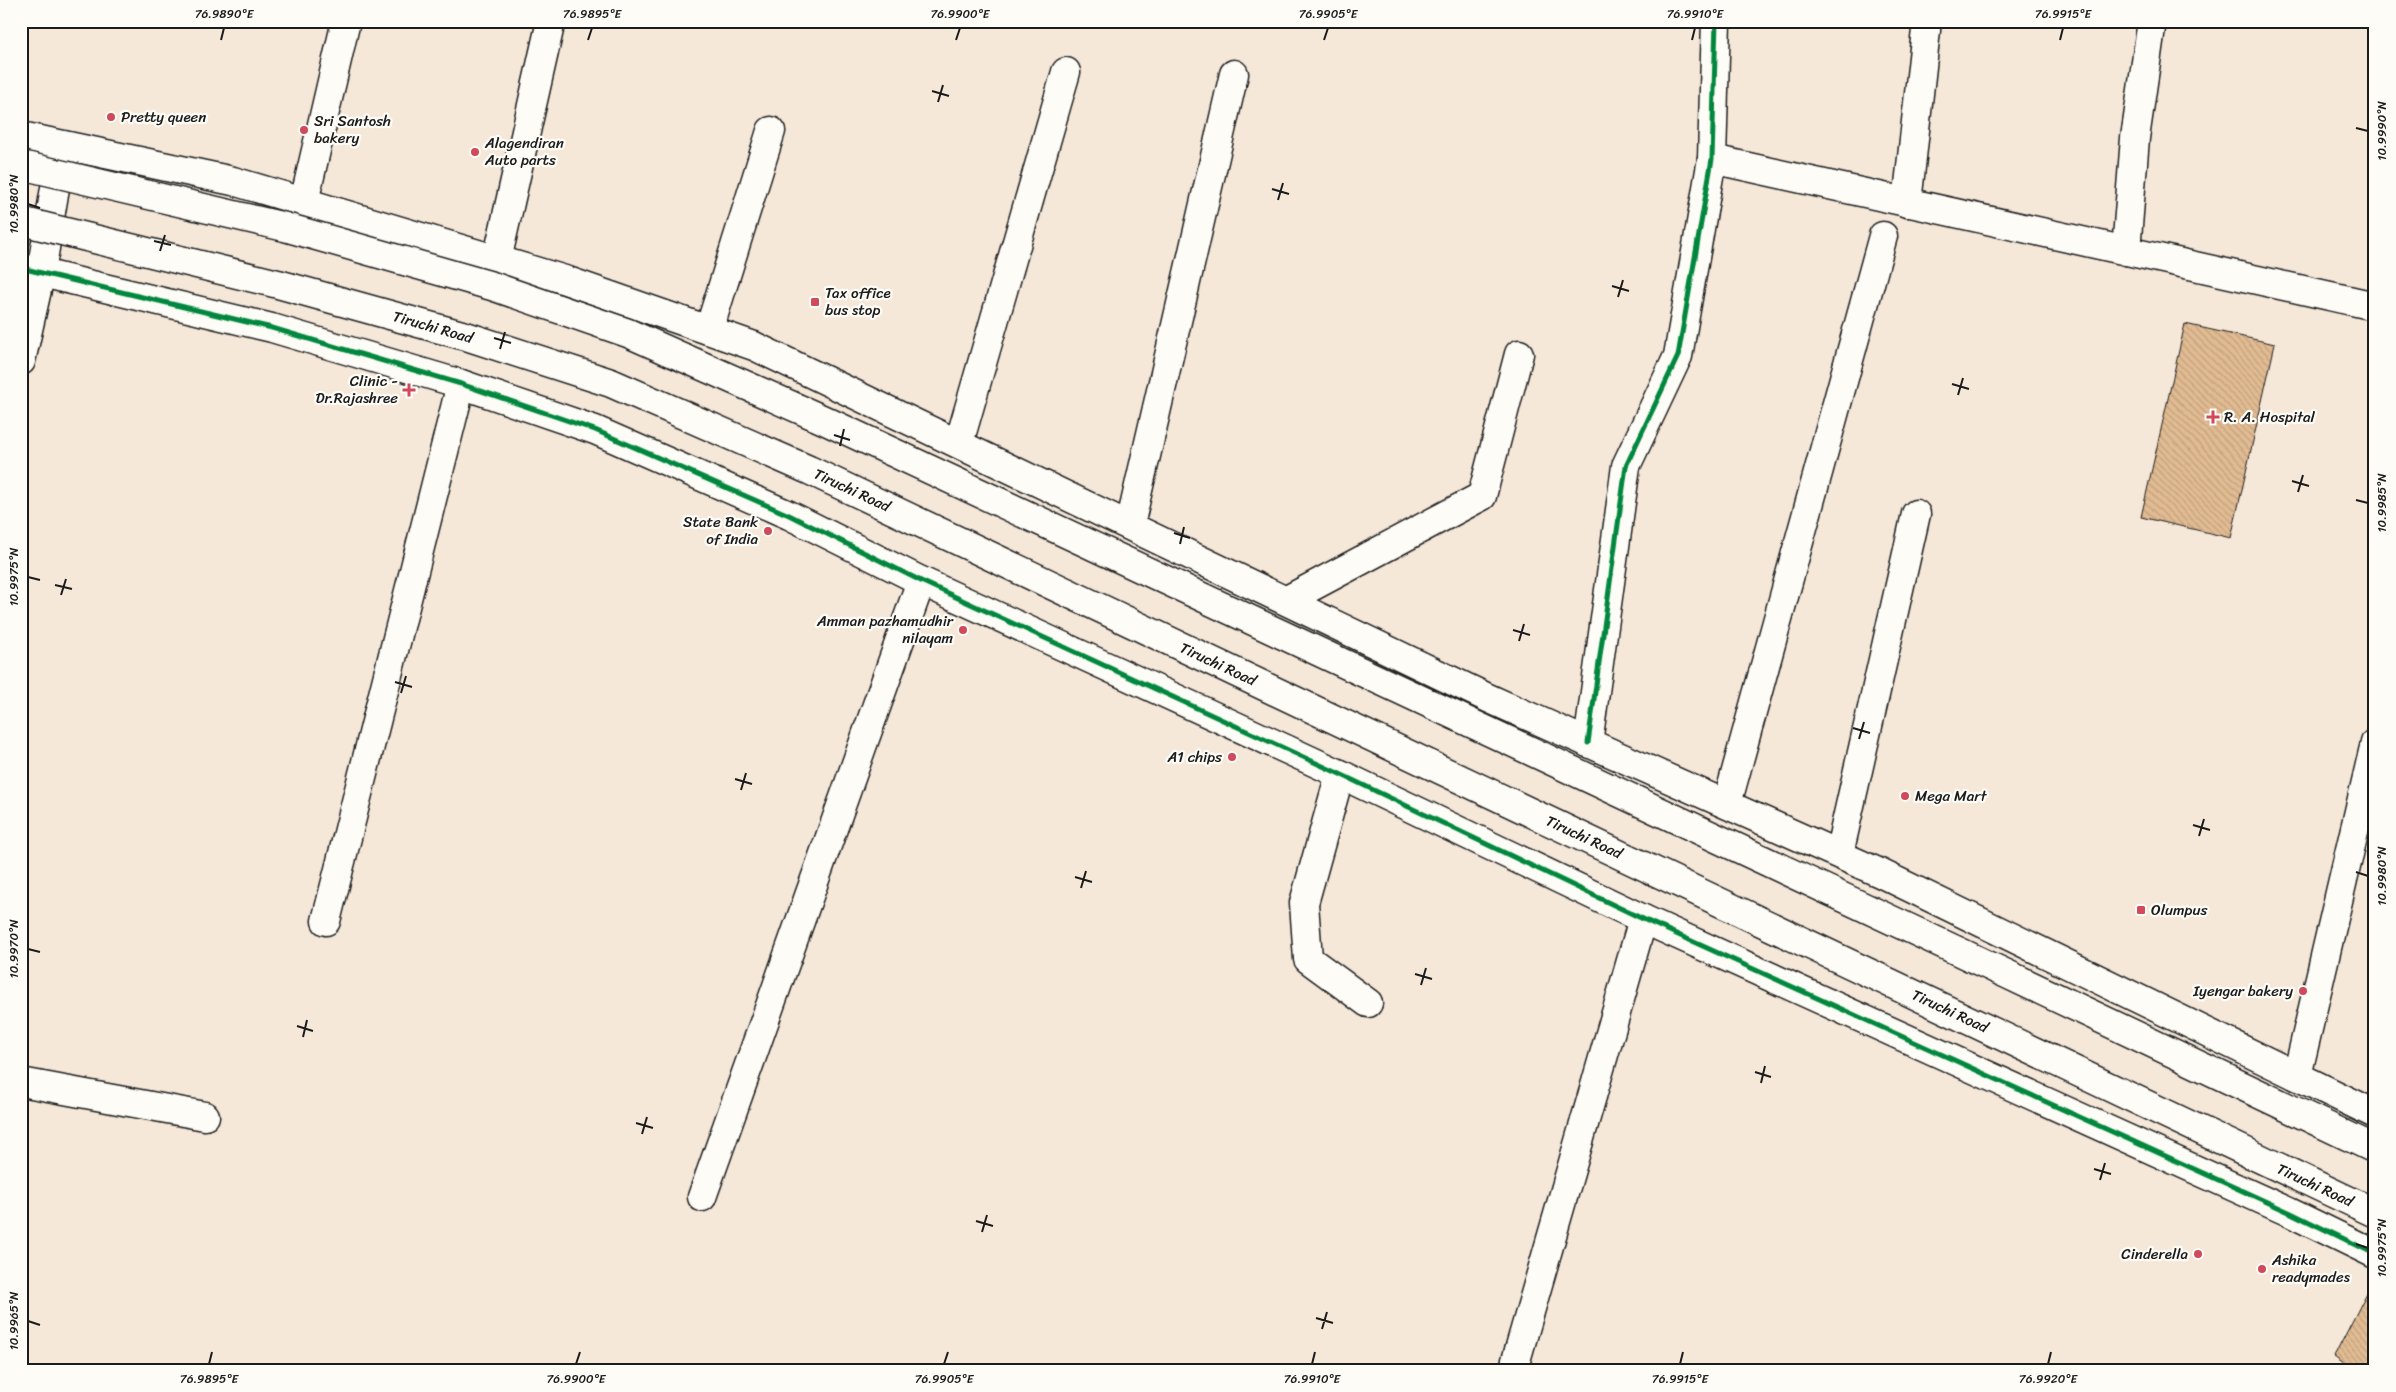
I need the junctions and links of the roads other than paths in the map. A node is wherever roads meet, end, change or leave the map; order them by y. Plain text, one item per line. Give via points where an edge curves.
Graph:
1 (346, 21) edge
2 (551, 21) edge
3 (1716, 21) edge
4 (1927, 21) edge
5 (2152, 21) edge
6 (1066, 72) dead end
7 (1234, 74) dead end
8 (770, 131) dead end
9 (21, 136) edge
10 (63, 144) junction
11 (1712, 159) junction
12 (21, 165) edge
13 (304, 202) junction
14 (1907, 203) junction
15 (21, 221) edge
16 (1883, 236) dead end
17 (2126, 251) junction
18 (497, 260) junction
19 (31, 270) edge
20 (2375, 306) edge
21 (709, 330) junction
22 (1518, 354) dead end
23 (21, 361) edge
24 (461, 384) junction
25 (959, 443) junction
26 (1916, 514) dead end
27 (1130, 525) junction
28 (921, 581) junction
29 (1287, 600) junction
30 (1588, 743) junction
31 (2375, 743) edge
32 (1340, 774) junction
33 (1727, 804) junction
34 (1839, 854) junction
35 (1643, 919) junction
36 (326, 921) dead end
37 (1368, 1003) dead end
38 (2297, 1076) junction
39 (21, 1082) edge
40 (2375, 1114) edge
41 (205, 1116) dead end
42 (2375, 1149) edge
43 (702, 1197) dead end
44 (2375, 1213) edge
45 (2375, 1254) edge
46 (1512, 1371) edge

1 - 13 main road
2 - 18 main road
3 - 11 main road
4 - 14 main road
5 - 17 main road via 2135,138
6 - 25 main road
7 - 27 main road
8 - 21 main road
9 - 10 main road
10 - 13 main road via 233,181
10 - 19 main road
11 - 14 main road
11 - 30 main road via 1678,356 1626,466
12 - 42 main road, bridge via 294,230 492,286 628,333 833,424
13 - 18 main road
14 - 17 main road
15 - 44 main road, Tiruchi Road, bridge via 278,284 469,337 611,383 809,470
16 - 33 main road
17 - 20 main road
18 - 21 main road
19 - 23 main road
19 - 24 main road via 272,328
21 - 25 main road via 754,346
22 - 29 main road via 1482,496
24 - 28 main road via 595,430 789,515
24 - 36 main road
25 - 27 main road
26 - 34 main road
27 - 29 main road
28 - 32 main road
28 - 43 main road
29 - 30 main road
30 - 33 main road
31 - 38 main road
32 - 35 main road
32 - 37 main road via 1304,903 1308,958
33 - 34 main road
34 - 38 main road
35 - 45 main road
35 - 46 main road
38 - 40 main road
39 - 41 main road

